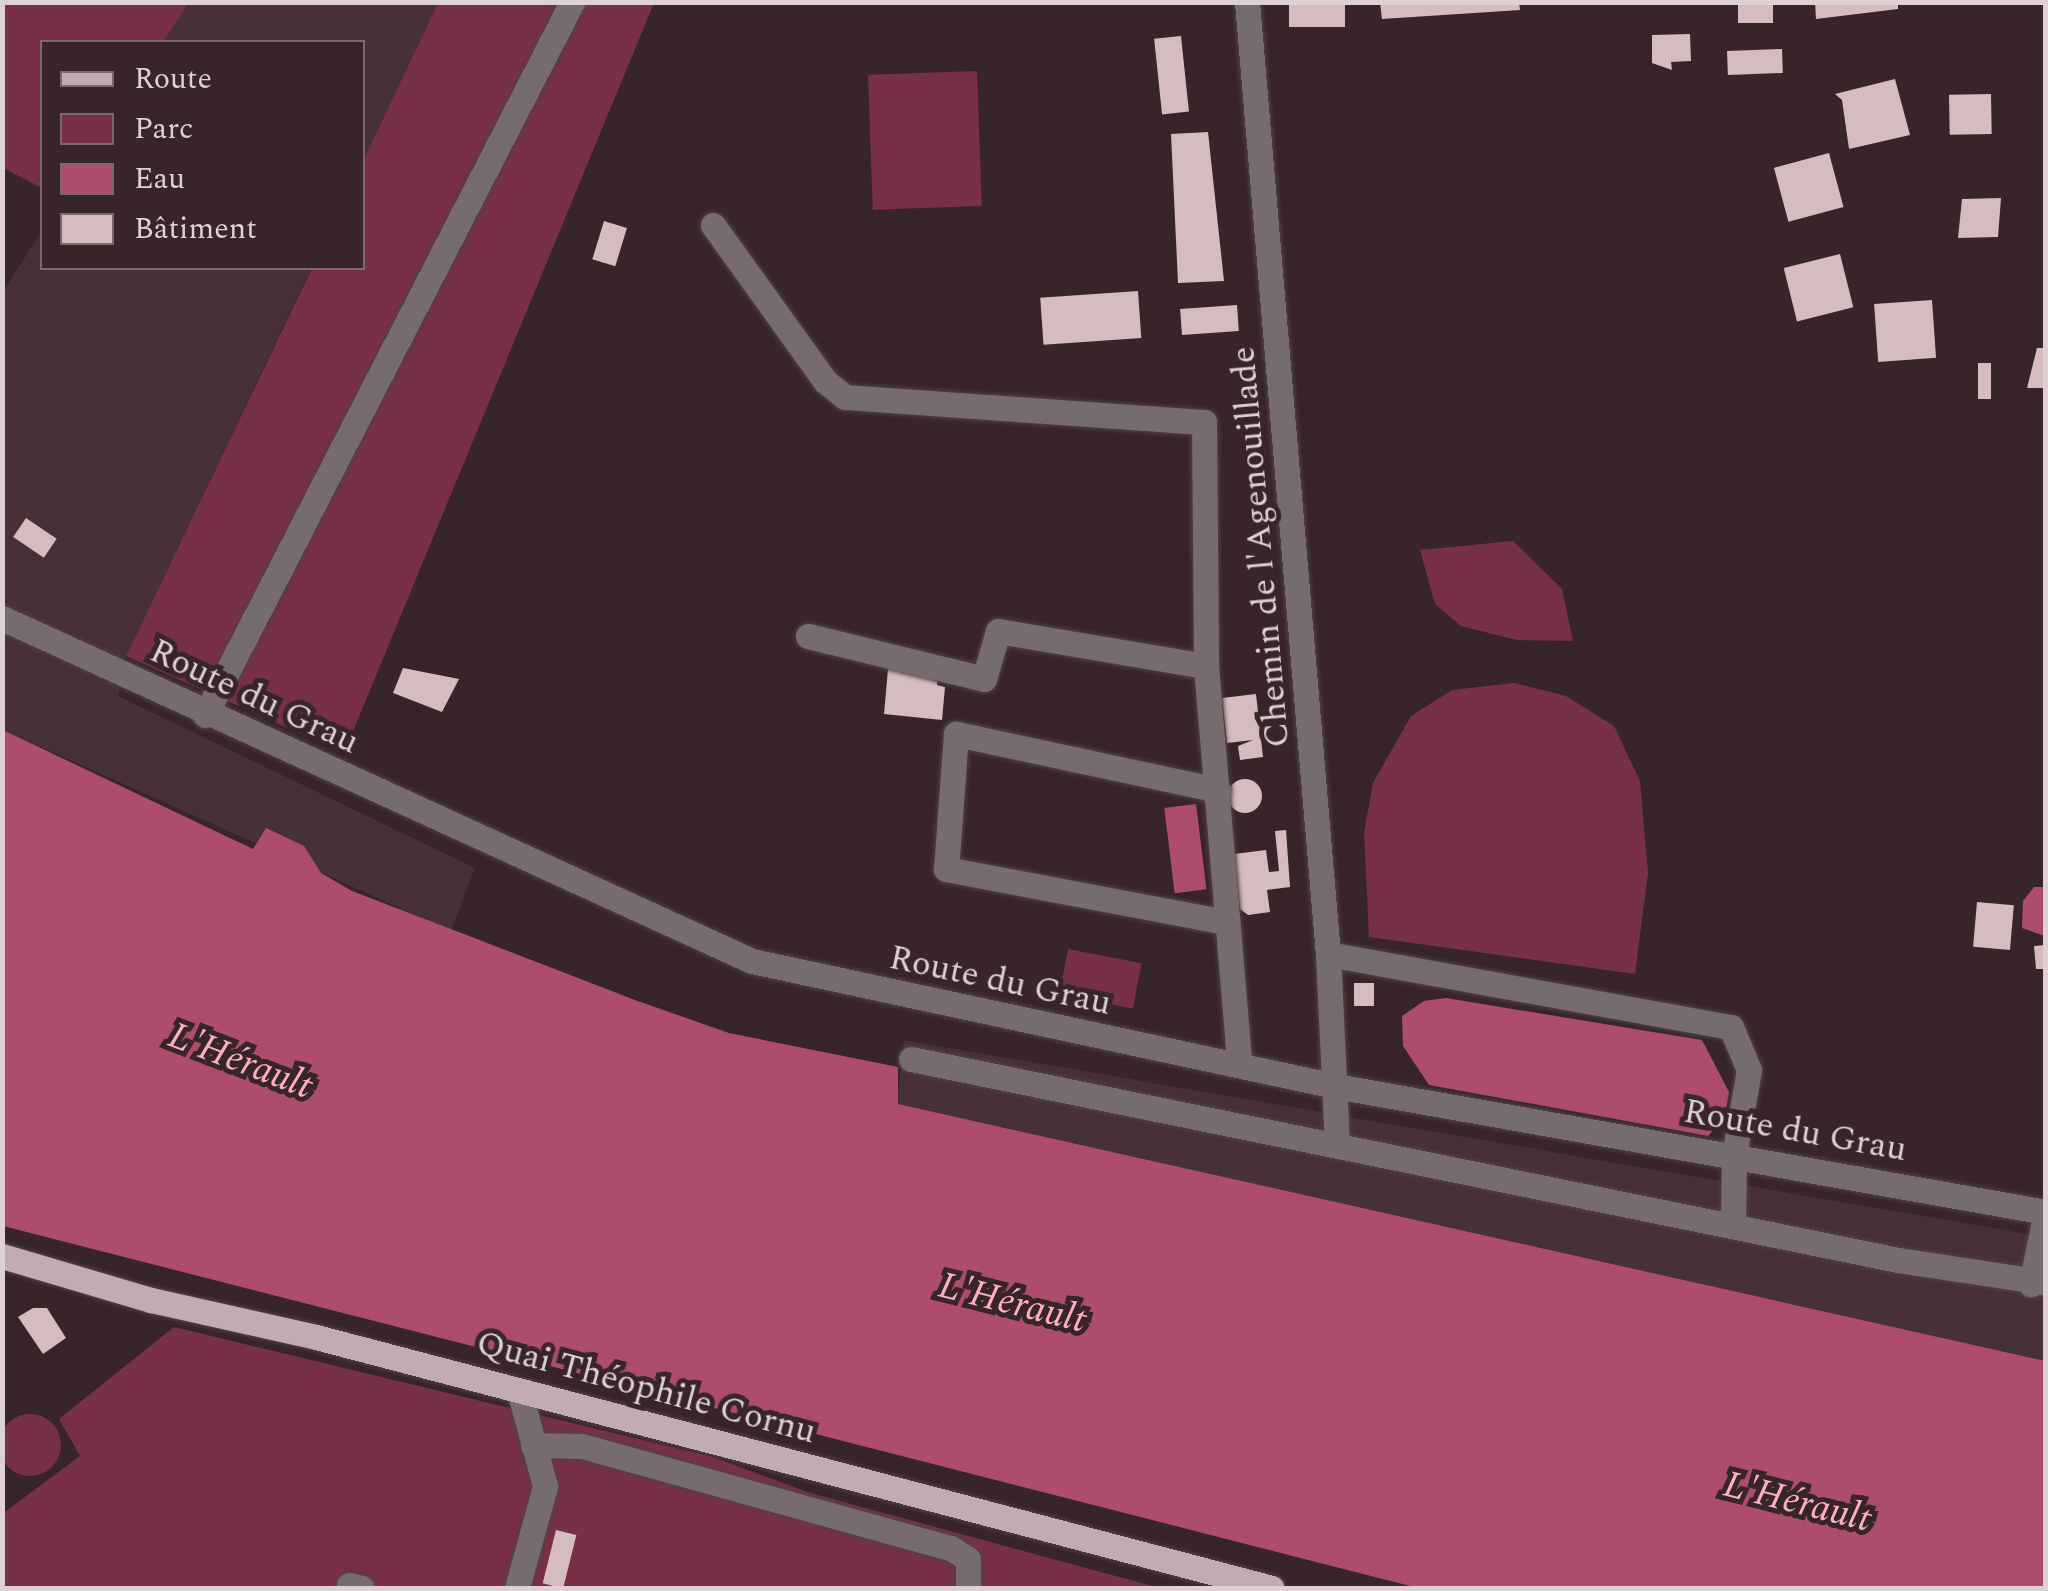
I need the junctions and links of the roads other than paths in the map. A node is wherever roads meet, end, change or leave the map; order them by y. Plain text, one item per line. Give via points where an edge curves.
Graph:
1 (572, 2) edge
2 (1247, 2) edge
3 (713, 225) dead end
4 (2, 618) edge
5 (808, 636) dead end
6 (1206, 666) junction
7 (205, 715) junction
8 (1218, 790) junction
9 (1227, 922) junction
10 (1328, 954) junction
11 (911, 1059) dead end
12 (1239, 1064) junction
13 (1336, 1086) junction
14 (1337, 1145) junction
15 (1734, 1155) junction
16 (2046, 1212) edge
17 (1733, 1226) junction
18 (2, 1256) edge
19 (2038, 1283) edge
20 (518, 1390) junction
21 (533, 1445) junction
22 (517, 1588) edge
23 (968, 1588) edge
24 (1272, 1588) edge

1 - 7 street
2 - 10 street, Chemin de l'Agenouillade
3 - 6 street via 826,382 845,397 1204,422
4 - 7 street, Route du Grau
5 - 6 street via 984,679 998,631
6 - 8 street
7 - 12 street, Route du Grau via 752,961
8 - 9 street
8 - 9 street via 956,734 946,869
9 - 12 street
10 - 13 street, Chemin de l'Agenouillade
10 - 15 street via 1731,1027 1749,1070
11 - 14 street
12 - 13 street, Route du Grau
13 - 14 street, Chemin de l'Agenouillade
13 - 15 street, Route du Grau
14 - 17 street
15 - 16 street, Route du Grau
15 - 17 street
16 - 19 street
17 - 19 street
18 - 20 main road, Quai Théophile Cornu via 151,1300
20 - 21 street
20 - 24 main road, Quai Théophile Cornu
21 - 22 street via 545,1486
21 - 23 street via 582,1446 951,1548 968,1560

